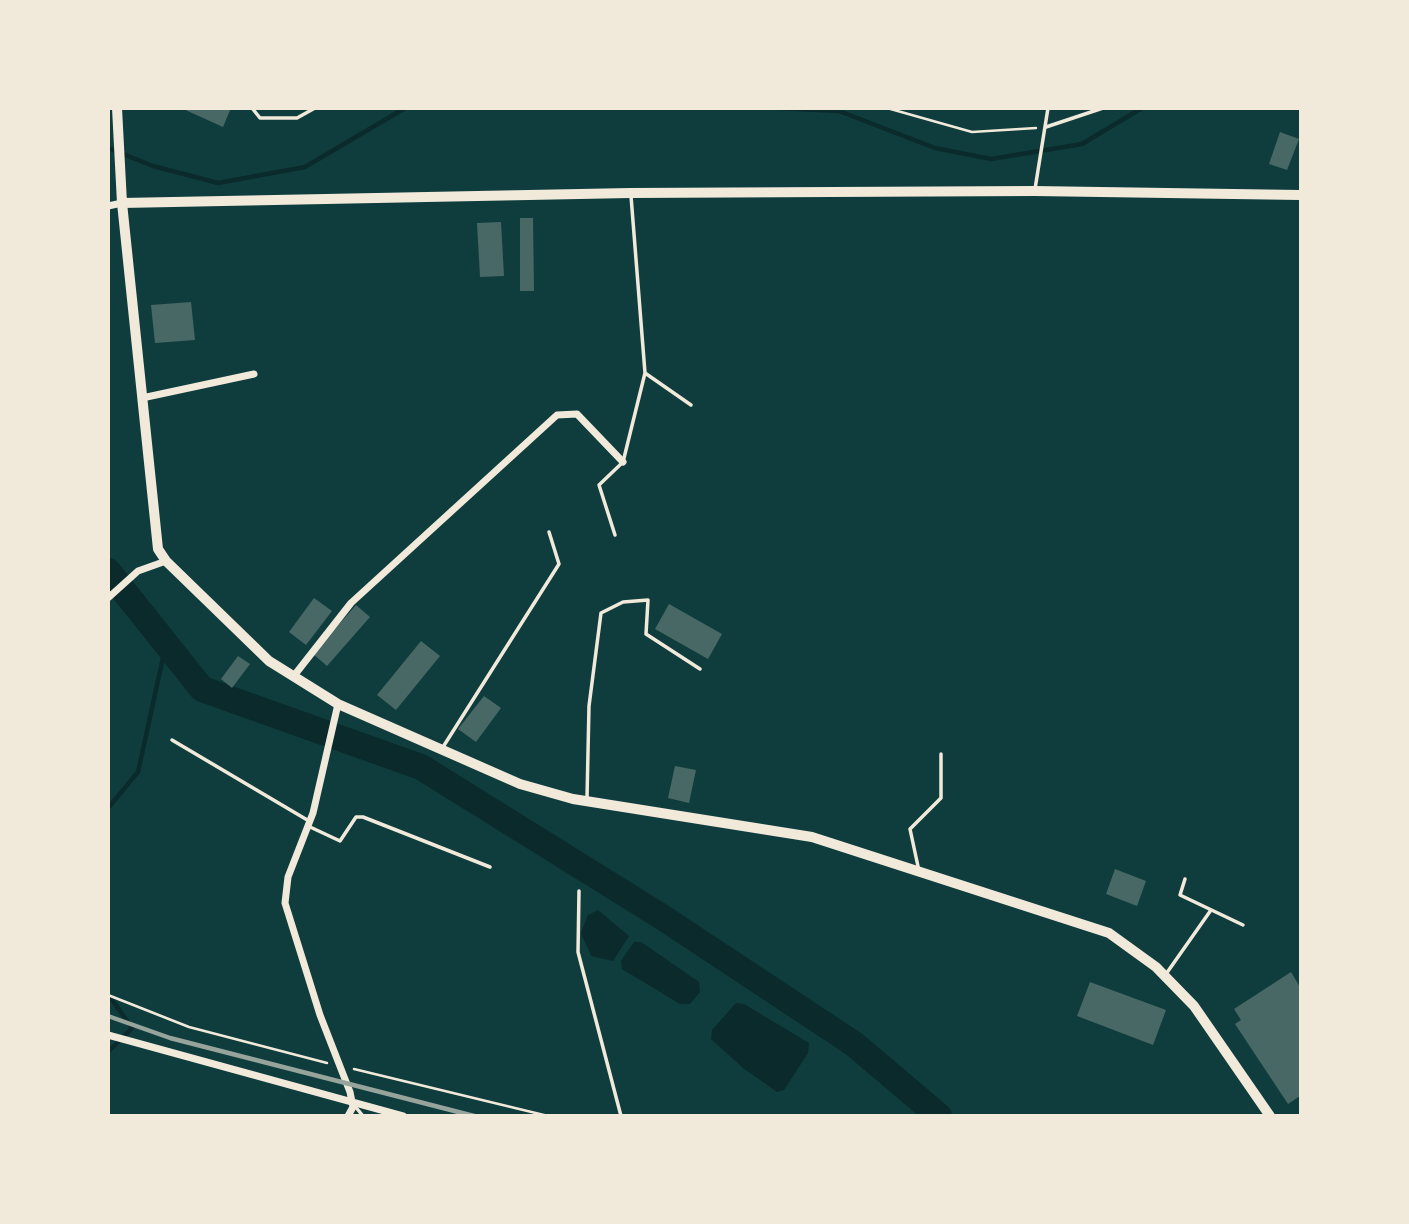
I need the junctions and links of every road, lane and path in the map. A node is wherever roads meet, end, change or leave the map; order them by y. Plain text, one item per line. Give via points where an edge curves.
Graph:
1 (117, 108) edge
2 (252, 108) edge
3 (315, 108) edge
4 (887, 108) edge
5 (1048, 108) edge
6 (1103, 108) edge
7 (1046, 127) junction
8 (1034, 191) junction
9 (630, 193) junction
10 (1300, 195) edge
11 (122, 204) junction
12 (108, 206) edge
13 (645, 373) junction
14 (254, 374) dead end
15 (142, 398) junction
16 (691, 405) dead end
17 (623, 462) junction
18 (549, 532) dead end
19 (615, 535) dead end
20 (166, 561) junction
21 (109, 597) edge
22 (700, 669) dead end
23 (293, 677) junction
24 (338, 704) junction
25 (172, 740) dead end
26 (441, 750) junction
27 (941, 754) dead end
28 (587, 800) junction
29 (309, 823) junction
30 (490, 867) dead end
31 (919, 872) junction
32 (1185, 879) dead end
33 (579, 891) dead end
34 (1211, 910) junction
35 (1243, 925) dead end
36 (1164, 976) junction
37 (108, 995) edge
38 (121, 1000) dead end
39 (110, 1036) edge
40 (352, 1103) junction
41 (348, 1115) edge
42 (363, 1115) edge
43 (403, 1115) edge
44 (621, 1115) edge
45 (1270, 1115) edge

1 - 11 main road
2 - 3 lane via 260,118 297,118
4 - 7 path via 972,132
5 - 7 lane
6 - 7 lane
7 - 8 lane
8 - 9 main road
8 - 10 main road
9 - 11 main road
9 - 13 lane
11 - 12 street
11 - 15 street
13 - 16 lane
13 - 17 lane
14 - 15 street
15 - 20 street via 159,549
17 - 19 lane via 599,485
17 - 23 street via 577,414 557,415 351,603
18 - 26 lane via 559,565
20 - 21 street via 138,571
20 - 23 street via 256,650
22 - 28 lane via 646,634 648,600 622,602 601,613 589,706
23 - 24 street
24 - 26 street
24 - 29 street
25 - 29 lane
26 - 28 street via 520,784
27 - 31 lane via 941,798 910,829
28 - 31 street via 812,837
29 - 30 lane via 340,841 356,817 363,817
29 - 40 street via 288,877 285,903
31 - 36 street via 1109,933
32 - 34 lane via 1180,895
33 - 44 lane via 578,952
34 - 35 lane
34 - 36 lane
36 - 45 street via 1194,1006
37 - 38 path
39 - 40 street
40 - 41 street
40 - 42 lane
40 - 43 street

